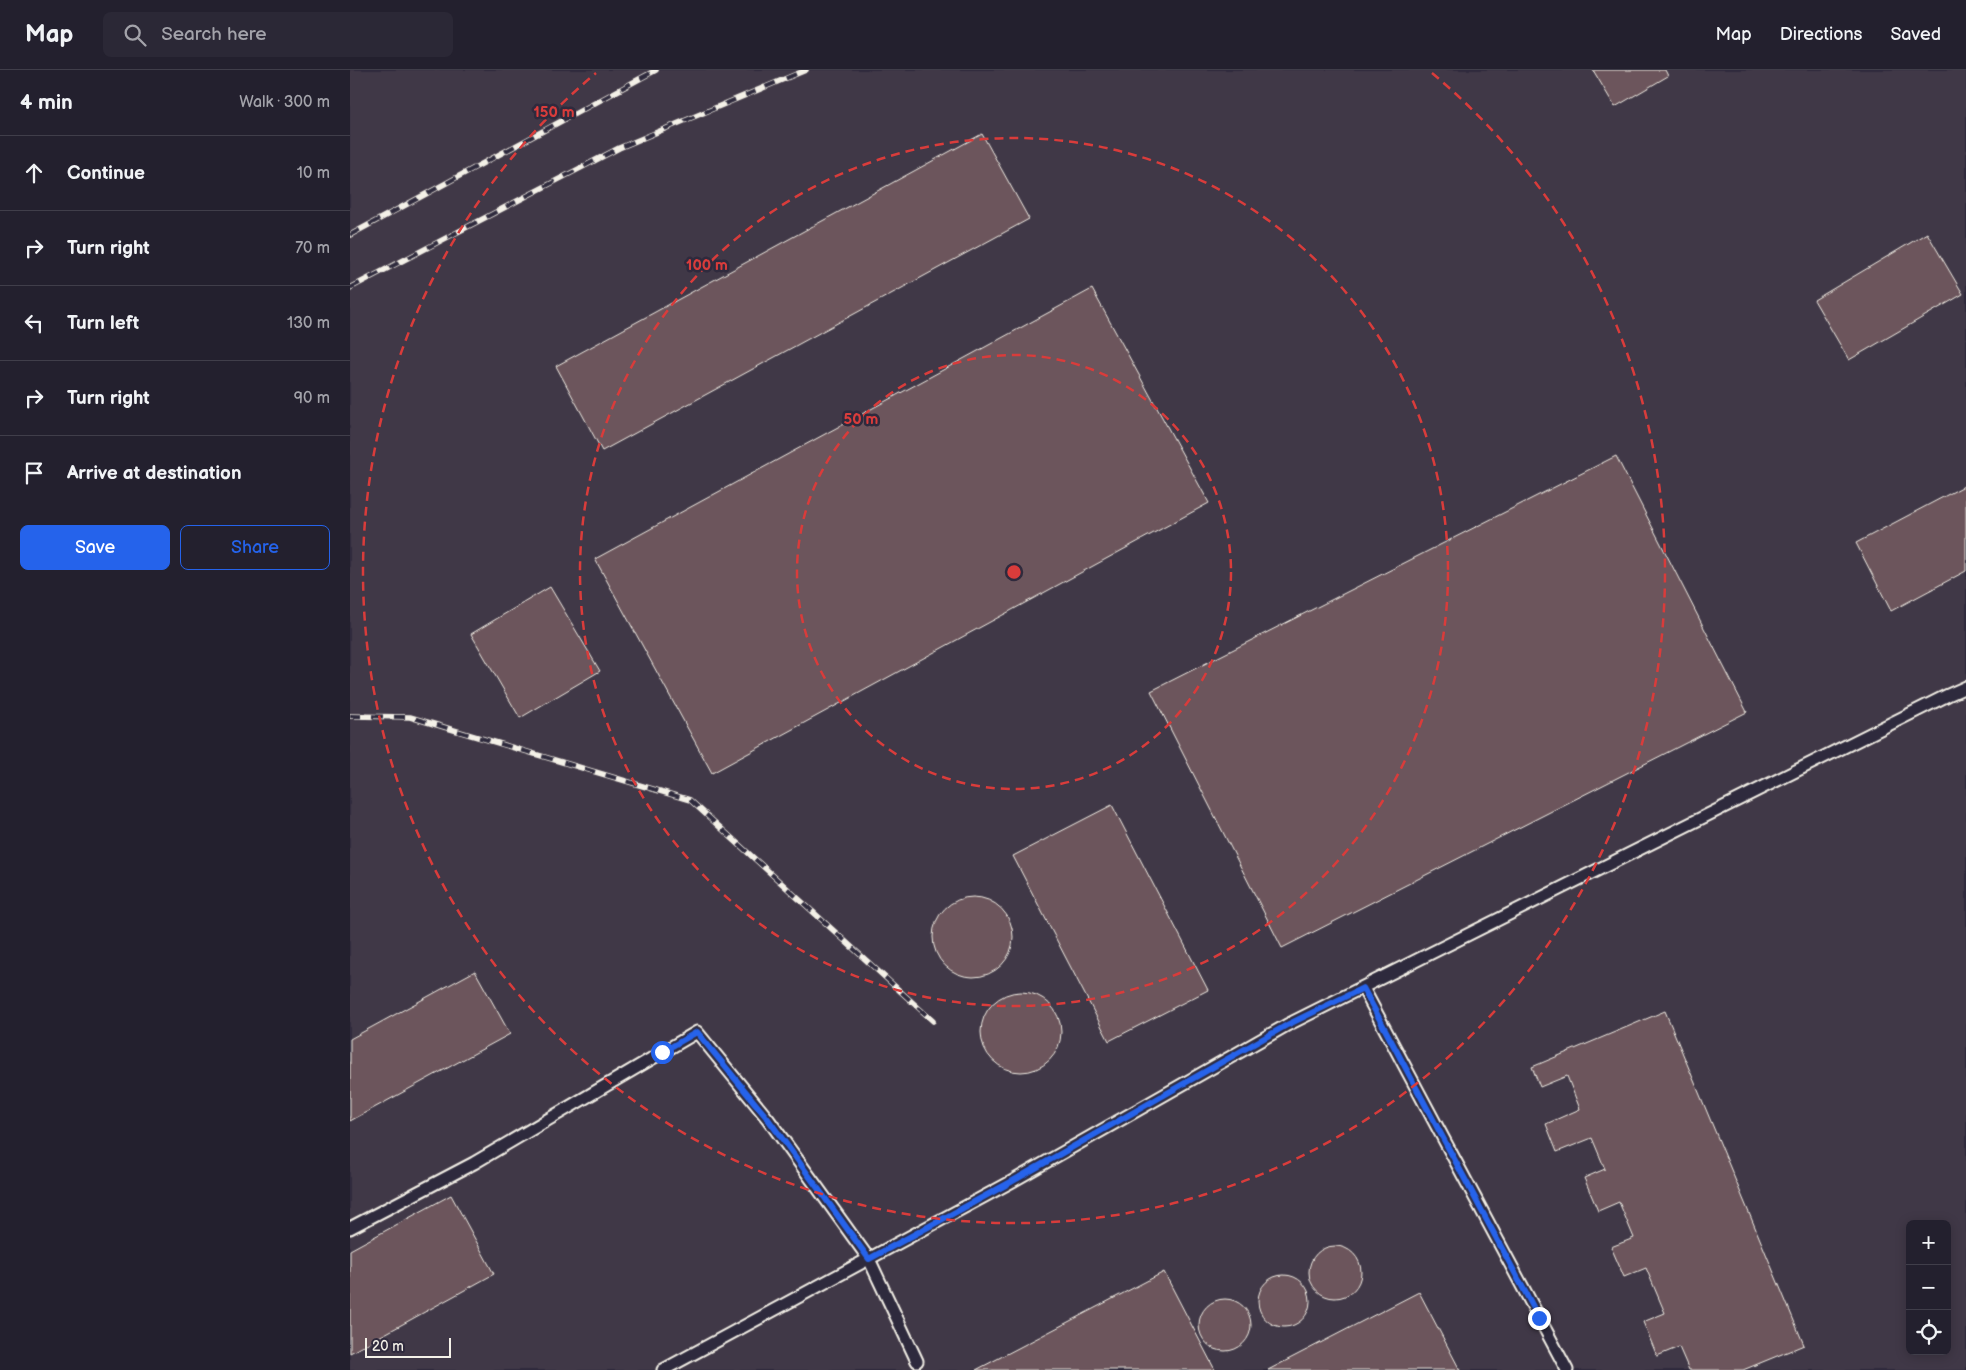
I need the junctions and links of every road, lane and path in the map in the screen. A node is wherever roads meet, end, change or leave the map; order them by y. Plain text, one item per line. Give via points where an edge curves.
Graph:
1 (1966, 687) edge
2 (1363, 988) junction
3 (350, 1228) edge
4 (869, 1259) junction
5 (917, 1361) dead end
6 (663, 1370) edge
7 (1567, 1370) edge

1 - 2 lane
2 - 4 lane via 1287,1025
2 - 7 lane
3 - 4 lane via 474,1162 697,1032 768,1119
4 - 5 lane
4 - 6 lane

